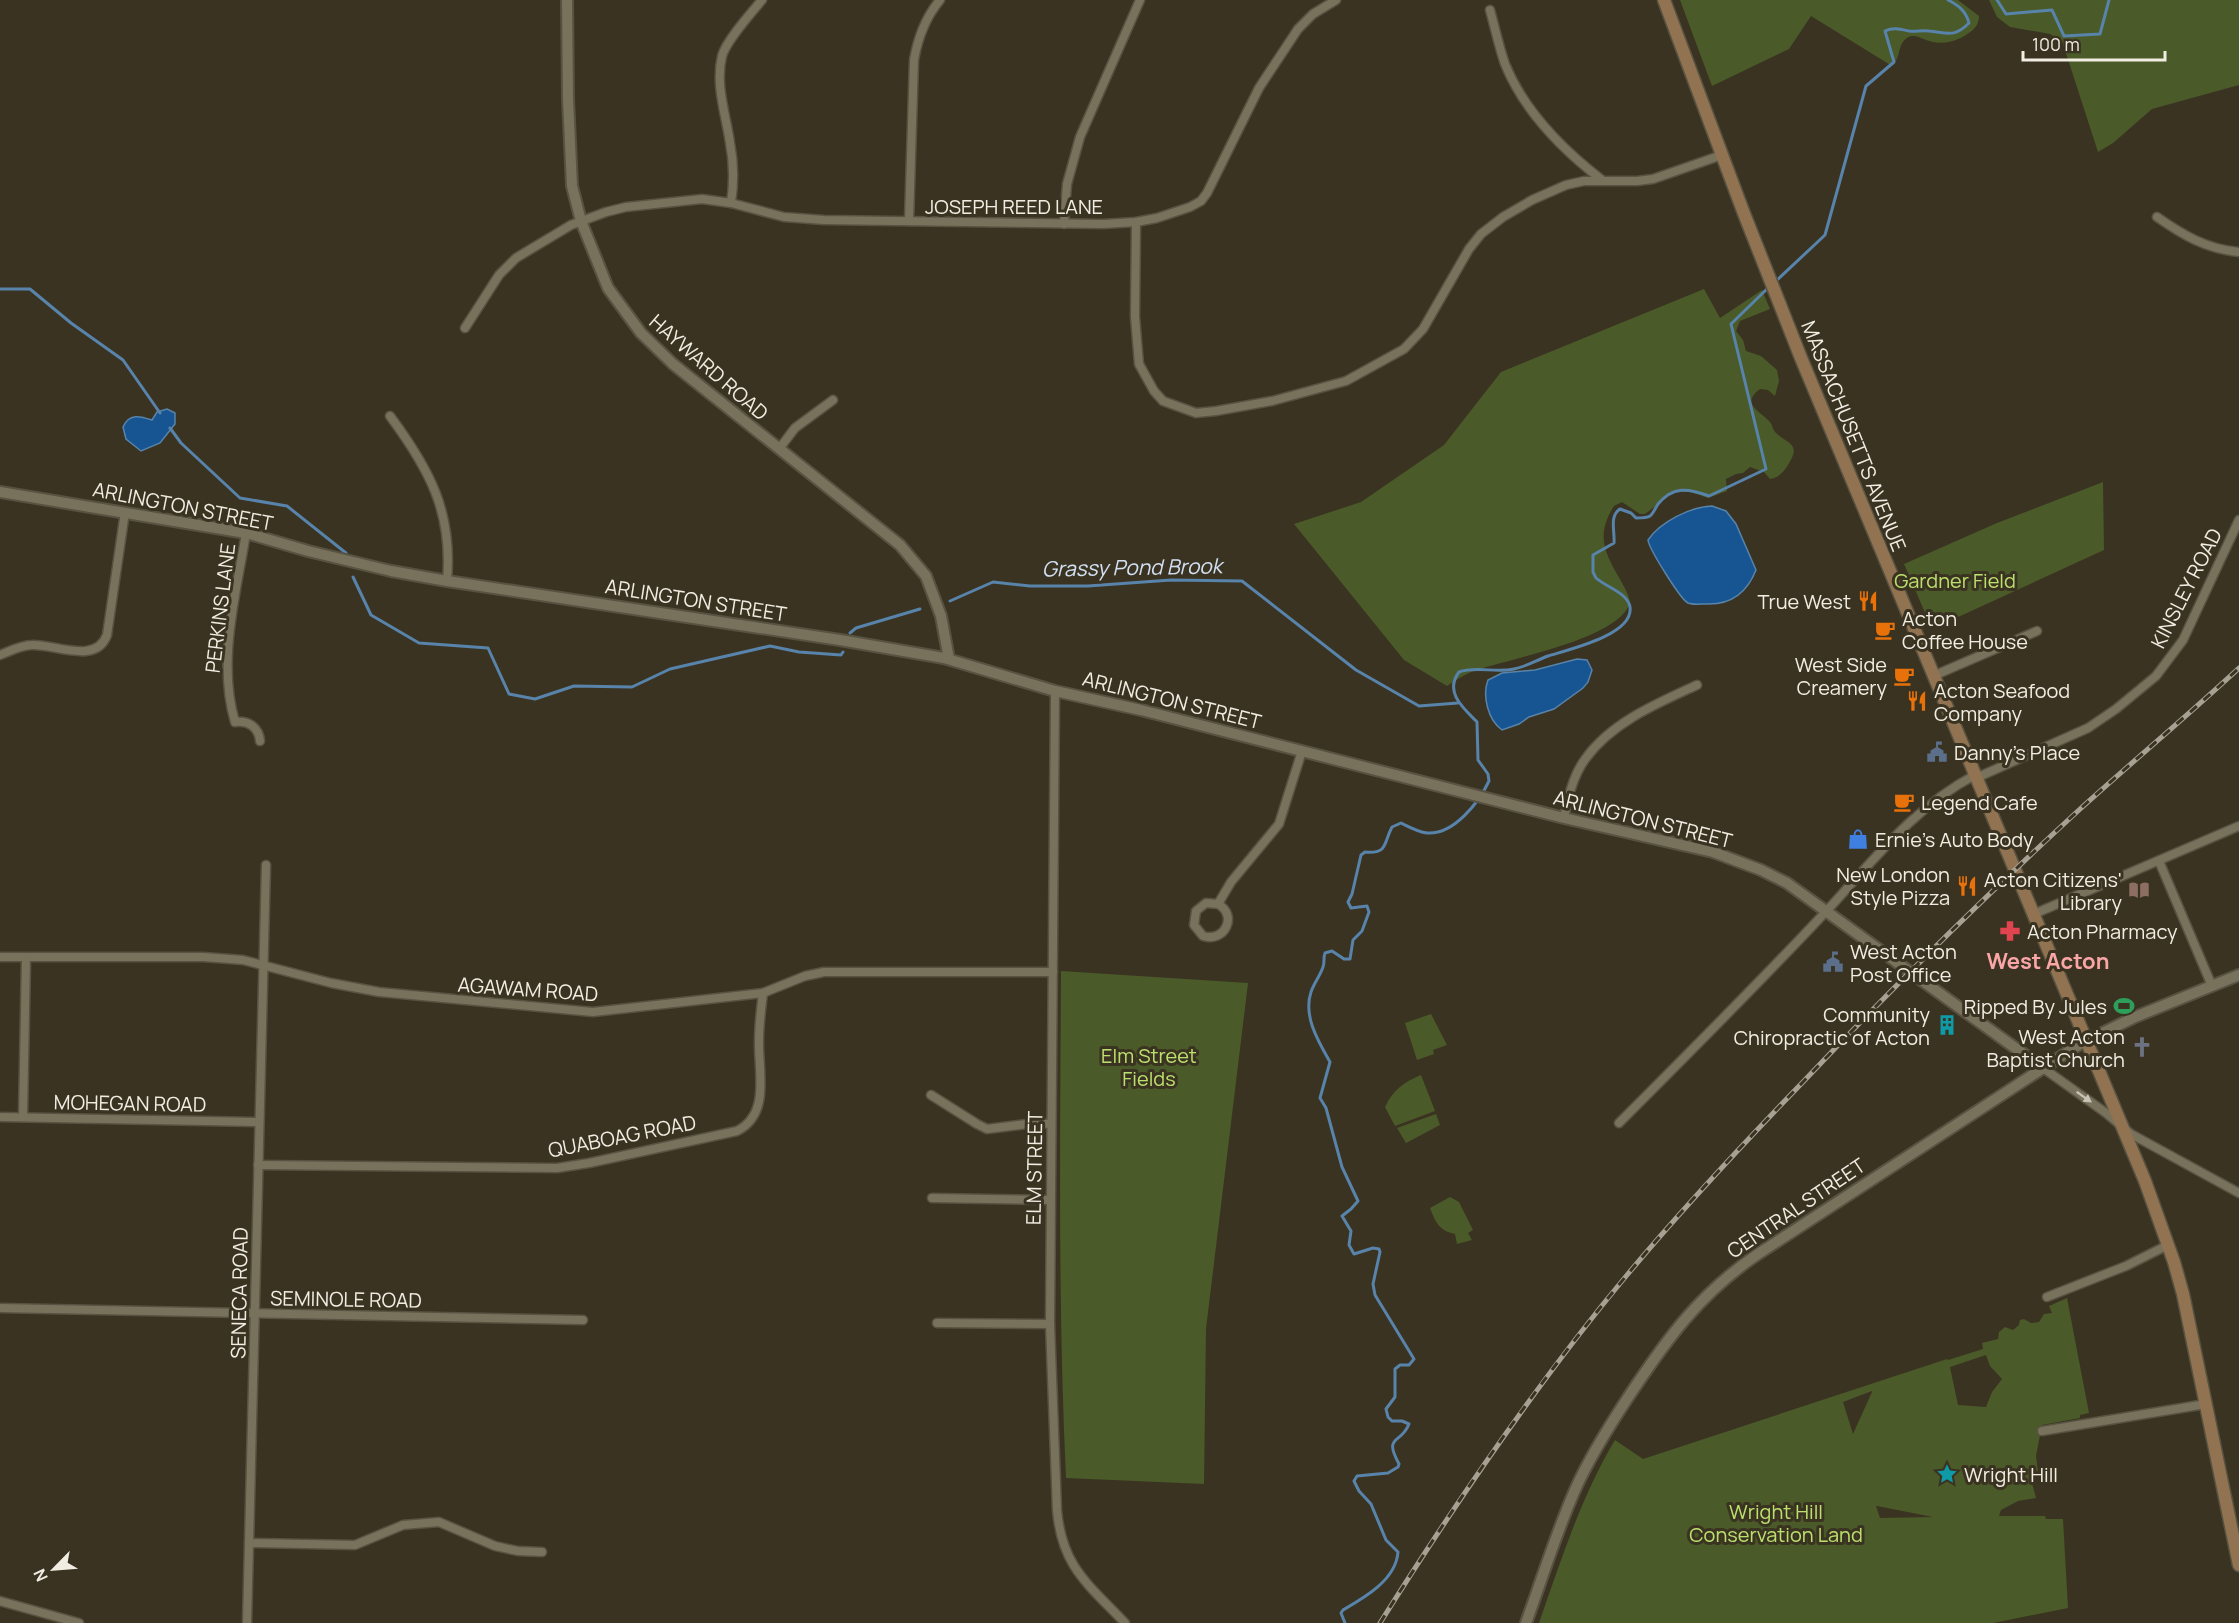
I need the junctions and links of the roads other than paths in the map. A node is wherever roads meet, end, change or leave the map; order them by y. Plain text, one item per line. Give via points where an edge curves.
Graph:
1 (567, 0) edge
2 (762, 0) edge
3 (940, 0) edge
4 (1140, 0) edge
5 (1336, 0) edge
6 (1664, 0) edge
7 (1490, 10) dead end
8 (1722, 155) junction
9 (1603, 180) junction
10 (731, 203) junction
11 (2157, 217) dead end
12 (581, 221) junction
13 (909, 221) junction
14 (1136, 222) junction
15 (1064, 224) junction
16 (2239, 252) edge
17 (465, 328) dead end
18 (833, 400) dead end
19 (390, 416) dead end
20 (779, 449) junction
21 (0, 492) edge
22 (125, 512) junction
23 (2239, 520) edge
24 (246, 533) junction
25 (447, 582) junction
26 (2037, 631) dead end
27 (0, 655) edge
28 (948, 659) junction
29 (1933, 676) junction
30 (1697, 685) dead end
31 (1055, 691) junction
32 (260, 741) dead end
33 (1302, 751) junction
34 (1976, 776) junction
35 (1564, 818) junction
36 (2239, 826) edge
37 (2159, 861) junction
38 (266, 866) dead end
39 (1218, 904) junction
40 (1828, 910) junction
41 (2034, 914) junction
42 (0, 957) edge
43 (26, 958) junction
44 (263, 964) junction
45 (1053, 972) junction
46 (2239, 975) edge
47 (2212, 986) junction
48 (763, 993) junction
49 (2086, 1040) junction
50 (2043, 1068) junction
51 (931, 1095) dead end
52 (0, 1117) edge
53 (23, 1117) junction
54 (259, 1122) junction
55 (1619, 1122) dead end
56 (1051, 1124) junction
57 (2123, 1128) junction
58 (258, 1165) junction
59 (2239, 1193) edge
60 (932, 1198) dead end
61 (1050, 1200) junction
62 (2168, 1245) junction
63 (2047, 1297) dead end
64 (0, 1308) edge
65 (255, 1313) junction
66 (583, 1320) dead end
67 (937, 1323) dead end
68 (1050, 1324) junction
69 (2206, 1404) junction
70 (2042, 1431) dead end
71 (249, 1543) junction
72 (542, 1552) dead end
73 (2239, 1565) edge
74 (0, 1600) edge
75 (79, 1623) edge
76 (247, 1623) edge
77 (1125, 1623) edge
78 (1526, 1623) edge

1 - 12 street, HAYWARD ROAD via 572,186
2 - 10 street via 722,55 720,78 734,186
3 - 13 street via 918,38 914,60
4 - 15 street via 1080,137 1067,184
5 - 14 street, JOSEPH REED LANE via 1298,29 1259,88 1202,201
6 - 8 main road, MASSACHUSETTS AVENUE
7 - 9 street via 1505,63 1528,107
8 - 9 street via 1653,179
8 - 29 main road, MASSACHUSETTS AVENUE via 1767,275
9 - 14 street via 1584,181 1548,193 1503,217 1481,234 1423,329 1404,350 1346,381 1318,390 1196,413 1163,401 1139,364 1135,317
10 - 12 street, JOSEPH REED LANE via 702,199 664,202 626,207
10 - 13 street, JOSEPH REED LANE via 784,217
11 - 16 street via 2198,242
12 - 17 street, JOSEPH REED LANE via 516,258 499,275
12 - 20 street, HAYWARD ROAD via 608,288 641,333 685,374
13 - 15 street, JOSEPH REED LANE
14 - 15 street, JOSEPH REED LANE
18 - 20 street via 795,428
19 - 25 street via 424,466 440,500 448,537
20 - 28 street, HAYWARD ROAD via 885,532 926,576 941,616
21 - 22 street, ARLINGTON STREET
22 - 24 street, ARLINGTON STREET
22 - 27 street via 102,644 83,651 29,645
23 - 34 street, KINSLEY ROAD via 2183,640 2156,676 2088,728
24 - 25 street, ARLINGTON STREET
24 - 32 street, PERKINS LANE via 227,674 236,722 254,727
25 - 28 street, ARLINGTON STREET
26 - 29 street
28 - 31 street, ARLINGTON STREET
29 - 34 main road, MASSACHUSETTS AVENUE
30 - 35 street via 1622,724 1601,740 1575,776
31 - 33 street, ARLINGTON STREET
31 - 45 street, ELM STREET
33 - 35 street, ARLINGTON STREET
33 - 39 street via 1278,824
34 - 40 street, KINSLEY ROAD via 1941,795 1914,817
34 - 41 main road, MASSACHUSETTS AVENUE
35 - 40 street, ARLINGTON STREET via 1713,852 1787,883
36 - 37 street
37 - 41 street
37 - 47 street
38 - 44 street, SENECA ROAD
39 - 39 street via 1206,903 1196,911 1194,925 1203,936 1216,937 1227,927 1228,915
40 - 50 street, ARLINGTON STREET
40 - 55 street, KINSLEY ROAD
41 - 49 main road, MASSACHUSETTS AVENUE
42 - 43 street, AGAWAM ROAD
43 - 44 street, AGAWAM ROAD via 203,957
43 - 53 street
44 - 48 street, AGAWAM ROAD via 379,992 577,1011
44 - 54 street, SENECA ROAD
45 - 48 street, AGAWAM ROAD via 824,972
45 - 56 street, ELM STREET
46 - 47 street, CENTRAL STREET
47 - 49 street, CENTRAL STREET
48 - 58 street, QUABOAG ROAD via 759,1100 752,1118 736,1131 557,1168
49 - 50 street, CENTRAL STREET
49 - 57 main road, MASSACHUSETTS AVENUE
50 -> 57 street, ARLINGTON STREET
50 - 78 street, CENTRAL STREET via 1758,1254 1695,1306 1647,1369 1588,1464 1560,1527
51 - 56 street via 987,1129
52 - 53 street, MOHEGAN ROAD
53 - 54 street, MOHEGAN ROAD
54 - 58 street, SENECA ROAD
56 - 61 street, ELM STREET
57 - 59 street, ARLINGTON STREET
57 - 62 main road, MASSACHUSETTS AVENUE
58 - 65 street, SENECA ROAD
60 - 61 street
61 - 68 street, ELM STREET
62 - 63 street
62 - 69 main road, MASSACHUSETTS AVENUE via 2183,1294
64 - 65 street, SEMINOLE ROAD
65 - 66 street, SEMINOLE ROAD
65 - 71 street, SENECA ROAD
67 - 68 street
68 - 77 street, ELM STREET via 1060,1537 1073,1566
69 - 70 street
69 - 73 main road, MASSACHUSETTS AVENUE
71 - 72 street via 346,1546 364,1543 403,1525 439,1522 501,1548
71 - 76 street, SENECA ROAD
74 - 75 street

